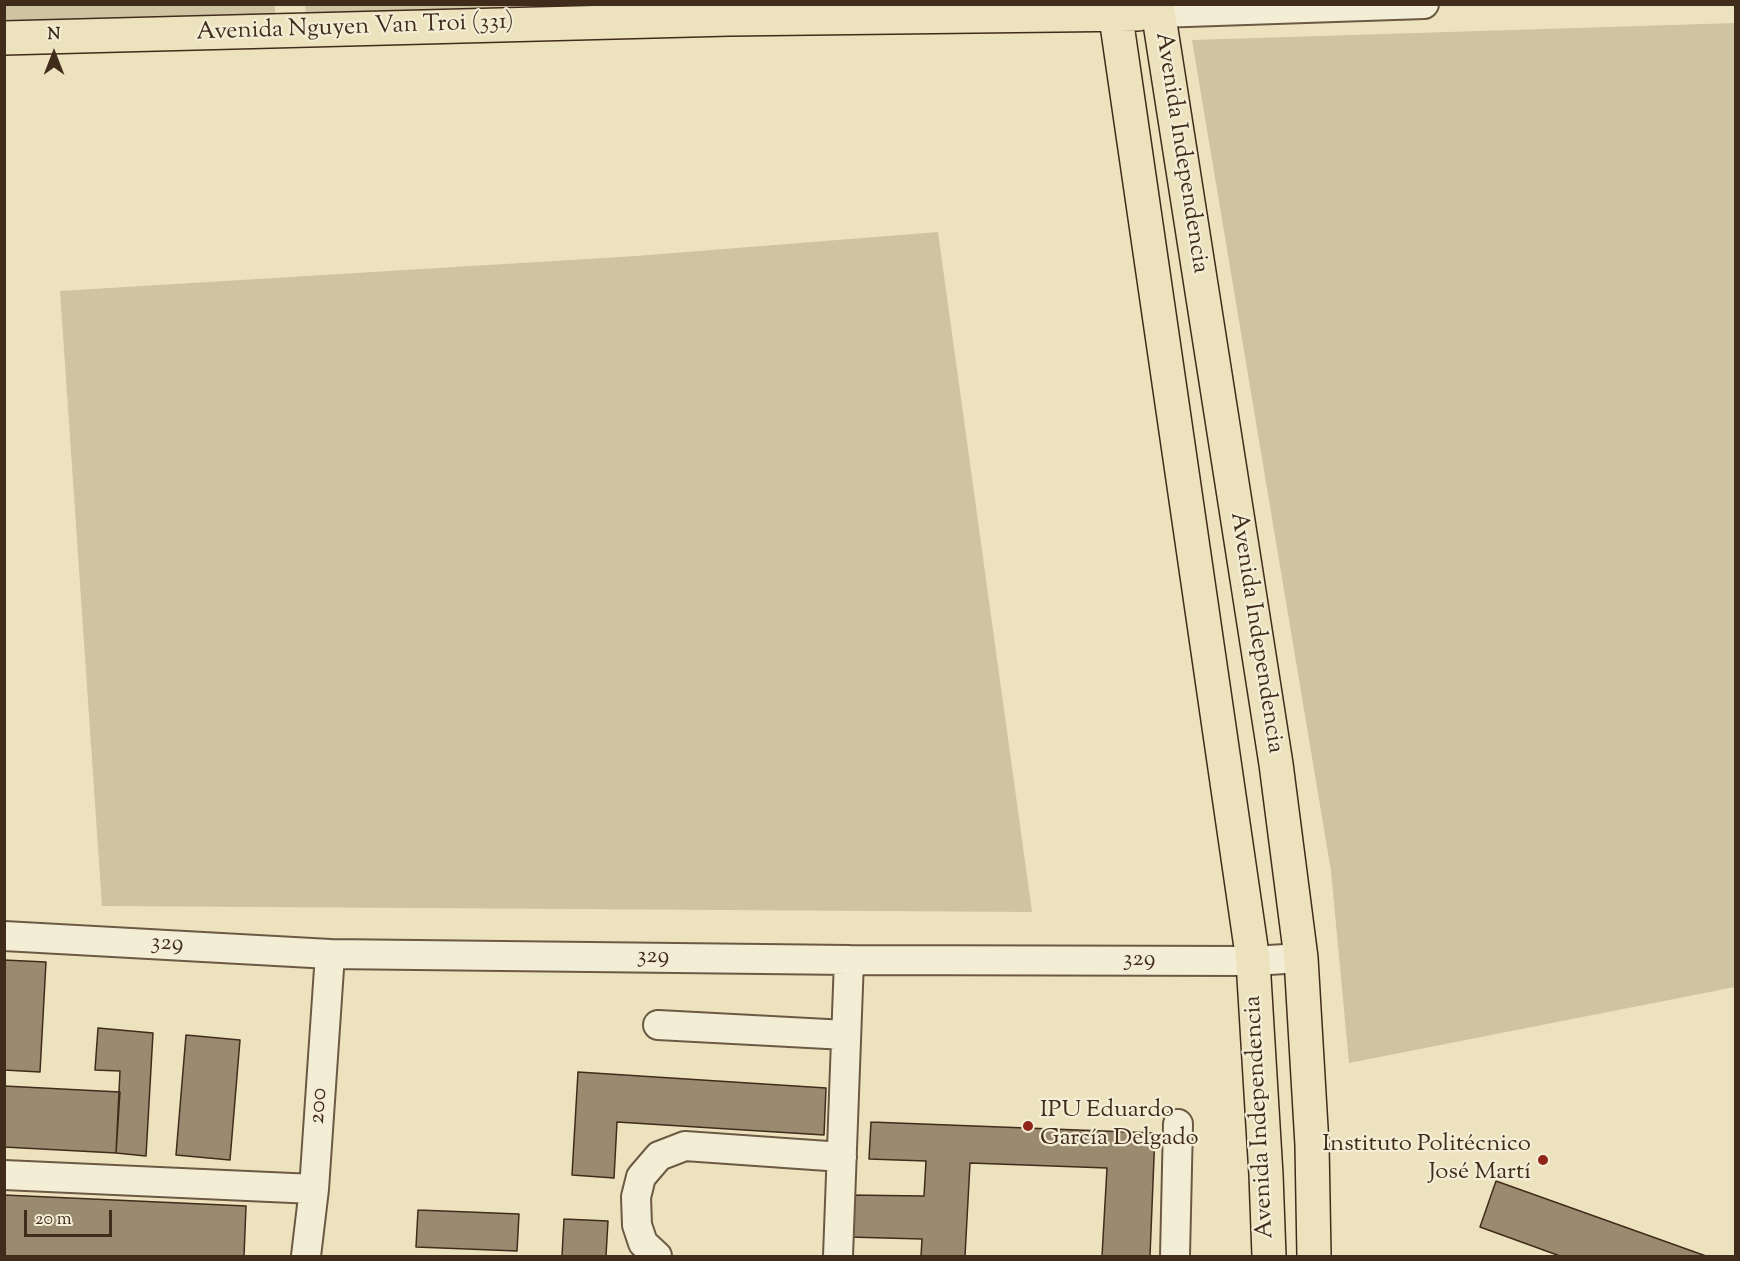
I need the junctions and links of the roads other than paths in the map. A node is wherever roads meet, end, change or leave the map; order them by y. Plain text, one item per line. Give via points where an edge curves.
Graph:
1 (1425, 4) edge
2 (1157, 9) edge
3 (1115, 10) edge
4 (4, 38) edge
5 (4, 936) edge
6 (330, 954) junction
7 (1301, 958) junction
8 (849, 960) junction
9 (1253, 961) junction
10 (658, 1025) dead end
11 (846, 1035) junction
12 (1178, 1124) dead end
13 (842, 1157) junction
14 (4, 1175) edge
15 (314, 1189) junction
16 (306, 1257) edge
17 (657, 1257) edge
18 (838, 1257) edge
19 (1175, 1257) edge
20 (1269, 1257) edge
21 (1314, 1257) edge

1 - 2 street, Avenida Nguyen Van Troi (331)
2 - 3 main road, Avenida Nguyen Van Troi (331)
2 - 7 main road, Avenida Independencia via 1276,764
3 - 4 main road, Avenida Nguyen Van Troi (331)
3 - 9 main road, Avenida Independencia
5 - 6 street, 329
6 - 8 street, 329
6 - 15 street, 200
7 - 9 street, 329
7 - 21 main road, Avenida Independencia
8 - 9 street, 329
8 - 11 street
9 - 20 main road, Avenida Independencia
10 - 11 street
11 - 13 street
12 - 19 street
13 - 17 street via 685,1146 659,1156 641,1177 636,1197 637,1225 643,1243
13 - 18 street
14 - 15 street
15 - 16 street, 200

